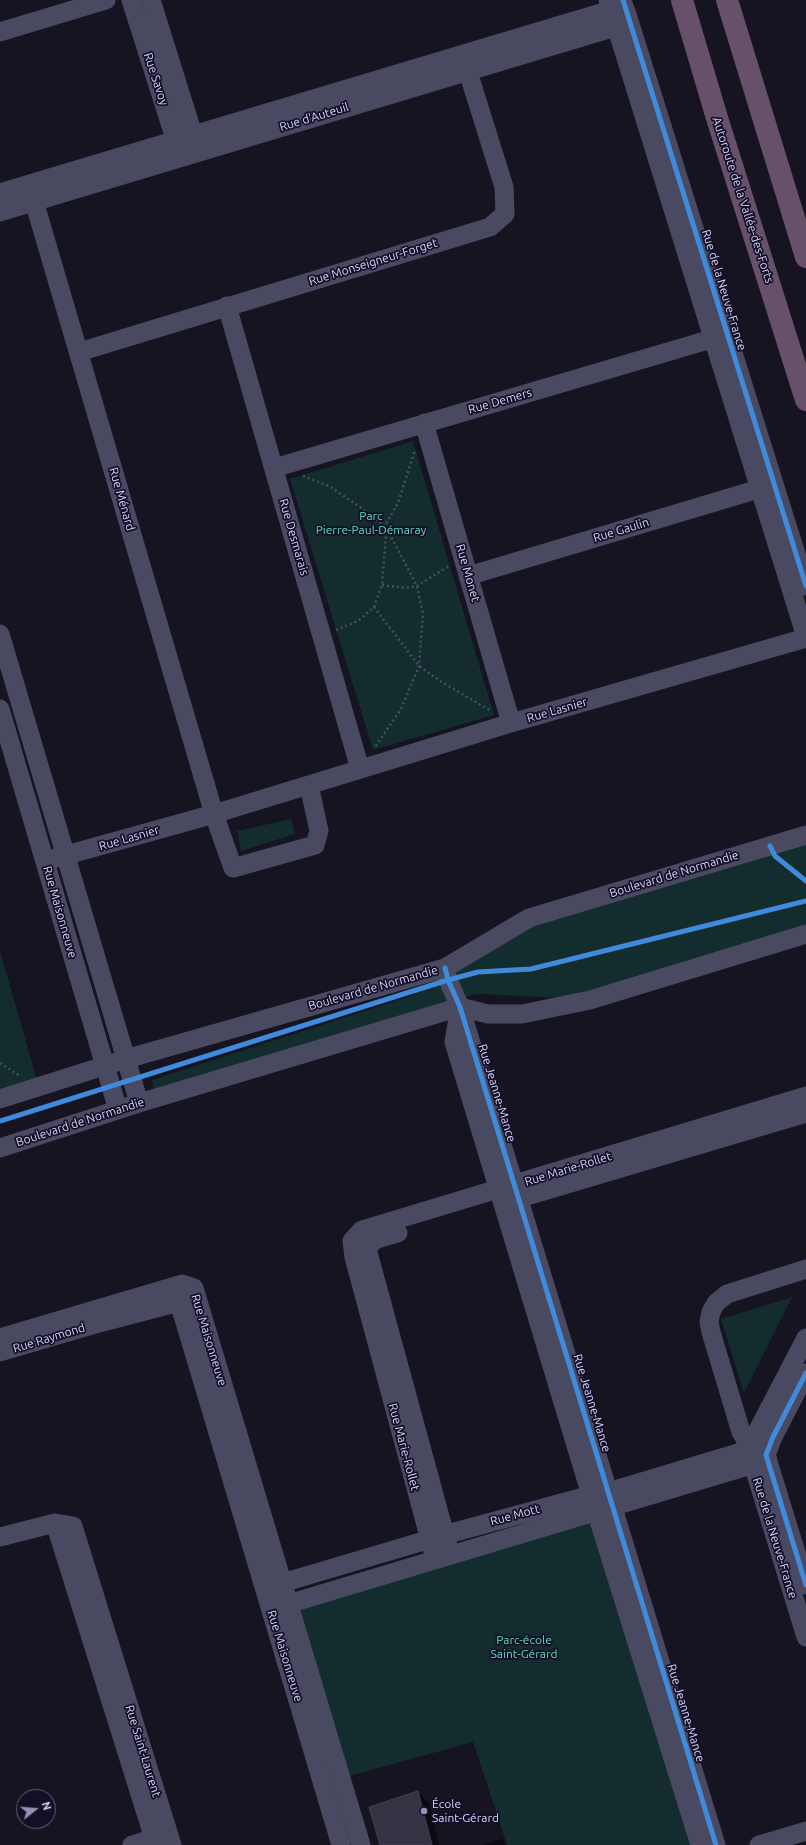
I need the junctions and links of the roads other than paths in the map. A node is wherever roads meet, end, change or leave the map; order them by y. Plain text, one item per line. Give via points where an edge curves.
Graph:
1 (106, 0) edge
2 (131, 0) edge
3 (151, 0) edge
4 (682, 0) edge
5 (727, 0) edge
6 (618, 11) edge
7 (0, 32) edge
8 (465, 62) junction
9 (187, 146) junction
10 (0, 193) edge
11 (32, 193) junction
12 (0, 212) edge
13 (806, 257) edge
14 (227, 306) junction
15 (720, 337) junction
16 (79, 352) junction
17 (806, 400) edge
18 (424, 423) junction
19 (276, 467) junction
20 (767, 487) junction
21 (468, 576) junction
22 (806, 586) edge
23 (0, 634) edge
24 (806, 638) edge
25 (22, 708) junction
26 (1, 712) edge
27 (511, 724) junction
28 (360, 769) junction
29 (309, 785) junction
30 (214, 814) junction
31 (806, 835) edge
32 (66, 856) junction
33 (45, 861) junction
34 (806, 934) edge
35 (445, 968) junction
36 (460, 1008) junction
37 (126, 1059) junction
38 (105, 1066) junction
39 (806, 1096) edge
40 (0, 1099) edge
41 (139, 1103) junction
42 (118, 1110) junction
43 (806, 1113) edge
44 (745, 1123) junction
45 (0, 1148) edge
46 (509, 1194) junction
47 (806, 1269) edge
48 (194, 1288) junction
49 (179, 1302) junction
50 (97, 1316) junction
51 (0, 1338) edge
52 (806, 1338) edge
53 (0, 1352) edge
54 (806, 1373) edge
55 (760, 1456) junction
56 (602, 1501) junction
57 (0, 1537) edge
58 (436, 1537) junction
59 (443, 1558) junction
60 (283, 1583) junction
61 (806, 1586) edge
62 (265, 1589) junction
63 (289, 1603) junction
64 (271, 1609) junction
65 (805, 1629) edge
66 (348, 1798) junction
67 (329, 1804) junction
68 (806, 1831) edge
69 (162, 1841) edge
70 (132, 1845) edge
71 (341, 1845) edge
72 (361, 1845) edge
73 (700, 1845) edge
74 (716, 1845) edge
75 (760, 1845) edge

1 - 7 street
2 - 9 street, Rue Savoy
3 - 9 street, Rue Savoy
4 - 17 highway, Autoroute de la Vallée-des-Forts
5 - 13 highway
6 - 8 street, Rue d'Auteuil
6 - 15 street, Rue de la Neuve-France
8 - 9 street, Rue d'Auteuil
8 - 14 street, Rue Monseigneur-Forget via 504,187 505,214 490,227
9 - 11 street, Rue d'Auteuil
10 - 11 street, Rue d'Auteuil
11 - 12 street, Rue d'Auteuil
11 - 16 street, Rue Ménard
14 - 16 street, Rue Monseigneur-Forget
14 - 19 street, Rue Desmarais
15 - 18 street, Rue Demers
15 - 20 street, Rue de la Neuve-France
16 - 30 street, Rue Ménard
18 - 19 street, Rue Demers
18 - 21 street, Rue Monet
19 - 28 street, Rue Desmarais
20 - 21 street, Rue Gaulin
20 - 22 street, Rue de la Neuve-France
20 - 24 street, Rue de la Neuve-France
21 - 27 street, Rue Monet
23 - 25 street, Rue Maisonneuve
24 - 27 street, Rue Lasnier
25 - 26 street, Rue Maisonneuve
25 - 32 street, Rue Maisonneuve
26 - 33 street, Rue Maisonneuve
27 - 28 street, Rue Lasnier
28 - 29 street, Rue Lasnier
29 - 30 street, Rue Lasnier
29 - 30 street via 319,831 315,845 233,868
30 - 32 street, Rue Lasnier
31 - 35 street, Boulevard de Normandie via 529,918
32 - 33 street, Rue Lasnier
32 - 37 street, Rue Maisonneuve
33 - 38 street, Rue Maisonneuve
34 - 36 street, Boulevard de Normandie via 590,1000 522,1014 488,1014
35 - 36 street, Rue Jeanne-Mance
35 - 37 street, Boulevard de Normandie
36 - 41 street, Boulevard de Normandie
36 - 46 street, Rue Jeanne-Mance
37 - 38 street, Boulevard de Normandie
37 - 41 street, Rue Maisonneuve
38 - 40 street, Boulevard de Normandie
38 - 42 street, Rue Maisonneuve
39 - 44 street, Rue Marie-Rollet
41 - 42 street, Boulevard de Normandie
42 - 45 street, Boulevard de Normandie
43 - 44 street, Rue Marie-Rollet
44 - 46 street, Rue Marie-Rollet
46 - 56 street, Rue Jeanne-Mance
46 - 58 street, Rue Marie-Rollet via 362,1230 354,1257
47 - 55 street, Rue de la Neuve-France via 727,1294 716,1303 711,1312 711,1332 741,1432
48 - 49 street, Rue Maisonneuve
48 - 50 street, Rue Raymond via 182,1284
48 - 60 street, Rue Maisonneuve
49 - 50 street, Rue Raymond
49 - 62 street, Rue Maisonneuve
50 - 51 street, Rue Raymond
50 - 53 street, Rue Raymond
52 - 55 street via 754,1438
54 - 55 street
55 - 56 street, Rue Mott
55 - 61 street, Rue de la Neuve-France
55 - 65 street, Rue de la Neuve-France
56 - 58 street, Rue Mott
56 - 59 street, Rue Mott
56 - 73 street, Rue Jeanne-Mance
56 - 74 street, Rue Jeanne-Mance
57 - 69 street, Rue Saint-Laurent via 64,1524
58 - 59 street, Rue Marie-Rollet
58 - 60 street, Rue Mott
59 - 63 street, Rue Mott
60 - 62 street, Rue Mott
60 - 63 street, Rue Maisonneuve
62 - 64 street, Rue Maisonneuve
63 - 64 street, Rue Mott
63 - 66 street, Rue Maisonneuve
64 - 67 street, Rue Maisonneuve
66 - 67 street
66 - 72 street, Rue Maisonneuve
67 - 71 street, Rue Maisonneuve
68 - 75 street
69 - 70 street

